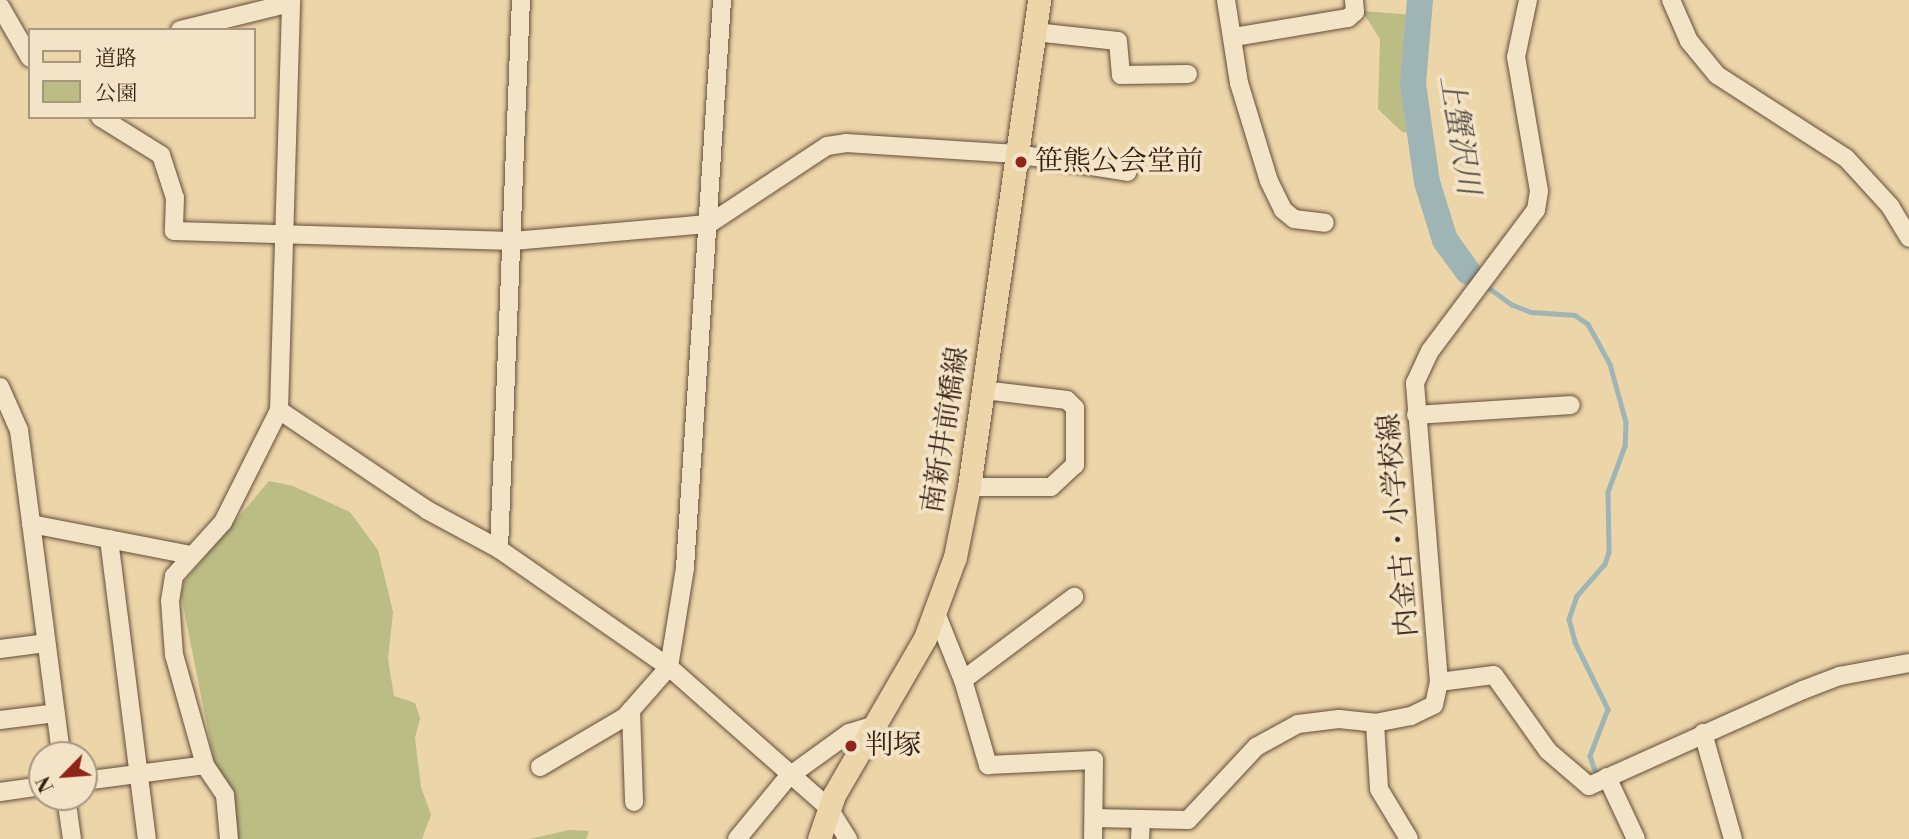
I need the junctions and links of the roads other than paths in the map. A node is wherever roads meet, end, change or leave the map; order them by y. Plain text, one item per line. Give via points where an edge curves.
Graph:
1 (521, 0) edge
2 (722, 0) edge
3 (1039, 0) edge
4 (1226, 0) edge
5 (1354, 0) edge
6 (1528, 0) edge
7 (1671, 0) edge
8 (291, 2) edge
9 (0, 6) edge
10 (188, 28) edge
11 (1035, 32) junction
12 (1234, 37) junction
13 (28, 55) edge
14 (1188, 74) dead end
15 (103, 119) edge
16 (1017, 154) junction
17 (1128, 172) dead end
18 (1325, 223) dead end
19 (709, 224) junction
20 (284, 231) junction
21 (1909, 237) edge
22 (513, 241) junction
23 (0, 387) edge
24 (983, 390) junction
25 (1571, 405) dead end
26 (279, 410) junction
27 (1416, 415) junction
28 (969, 487) junction
29 (32, 524) junction
30 (109, 539) junction
31 (499, 549) junction
32 (190, 555) junction
33 (1074, 597) dead end
34 (936, 613) junction
35 (46, 643) junction
36 (0, 649) edge
37 (1909, 663) edge
38 (669, 667) junction
39 (963, 680) junction
40 (1440, 682) junction
41 (631, 710) junction
42 (56, 713) junction
43 (0, 720) edge
44 (1375, 723) junction
45 (876, 725) junction
46 (1703, 733) junction
47 (59, 741) edge
48 (205, 765) junction
49 (540, 767) dead end
50 (138, 774) junction
51 (788, 777) junction
52 (1607, 777) junction
53 (98, 779) edge
54 (28, 788) edge
55 (0, 792) edge
56 (634, 802) dead end
57 (828, 807) junction
58 (68, 811) edge
59 (1094, 818) junction
60 (1141, 830) edge
61 (72, 839) edge
62 (147, 839) edge
63 (229, 839) edge
64 (737, 839) edge
65 (819, 839) edge
66 (848, 839) edge
67 (1093, 839) edge
68 (1409, 839) edge
69 (1636, 839) edge
70 (1733, 839) edge

1 - 22 street
2 - 19 street
3 - 11 main road, 南新井前橋線
4 - 12 street
5 - 12 street via 1355,12 1348,18
6 - 27 street, 内金古・小学校線 via 1517,42 1516,75 1539,191 1536,210 1422,363 1415,383
7 - 21 street via 1689,41 1717,75 1846,158 1890,206
8 - 10 street
8 - 20 street
9 - 13 street
11 - 14 street via 1118,41 1121,75
11 - 16 main road, 南新井前橋線
12 - 18 street via 1242,95 1273,191 1294,219
15 - 20 street via 161,155 175,198 174,231
16 - 17 street
16 - 19 street via 846,142 827,146
16 - 24 main road, 南新井前橋線
19 - 22 street
19 - 38 street via 700,293 685,568
20 - 22 street
20 - 26 street
22 - 31 street
23 - 29 street via 19,430
24 - 28 main road, 南新井前橋線
24 - 28 street via 1067,400 1075,408 1075,464 1051,487
25 - 27 street
26 - 31 street via 427,510
26 - 32 street via 223,522
27 - 40 street, 内金古・小学校線
28 - 34 main road, 南新井前橋線 via 955,558
29 - 30 street
29 - 35 street
30 - 32 street
30 - 50 street
31 - 38 street
32 - 48 street via 174,576 170,601 174,655
33 - 39 street
34 - 39 street
34 - 45 main road, 南新井前橋線
35 - 36 street
35 - 42 street
37 - 46 street via 1840,676
38 - 41 street
38 - 51 street
39 - 59 street via 988,765 1094,761
40 - 44 street via 1434,705 1425,712
40 - 52 street via 1494,675 1548,751 1589,786
41 - 49 street
41 - 56 street
42 - 43 street
42 - 47 street
44 - 60 street via 1339,719 1298,724 1256,747 1188,820
44 - 68 street via 1379,789
45 - 51 street via 849,733
45 - 57 main road, 南新井前橋線
46 - 52 street
46 - 70 street
48 - 50 street
48 - 63 street via 225,795
50 - 53 street
50 - 62 street
51 - 57 street
51 - 64 street
52 - 69 street
54 - 55 street
57 - 65 main road, 南新井前橋線
57 - 66 street
58 - 61 street
59 - 60 street
59 - 67 street

